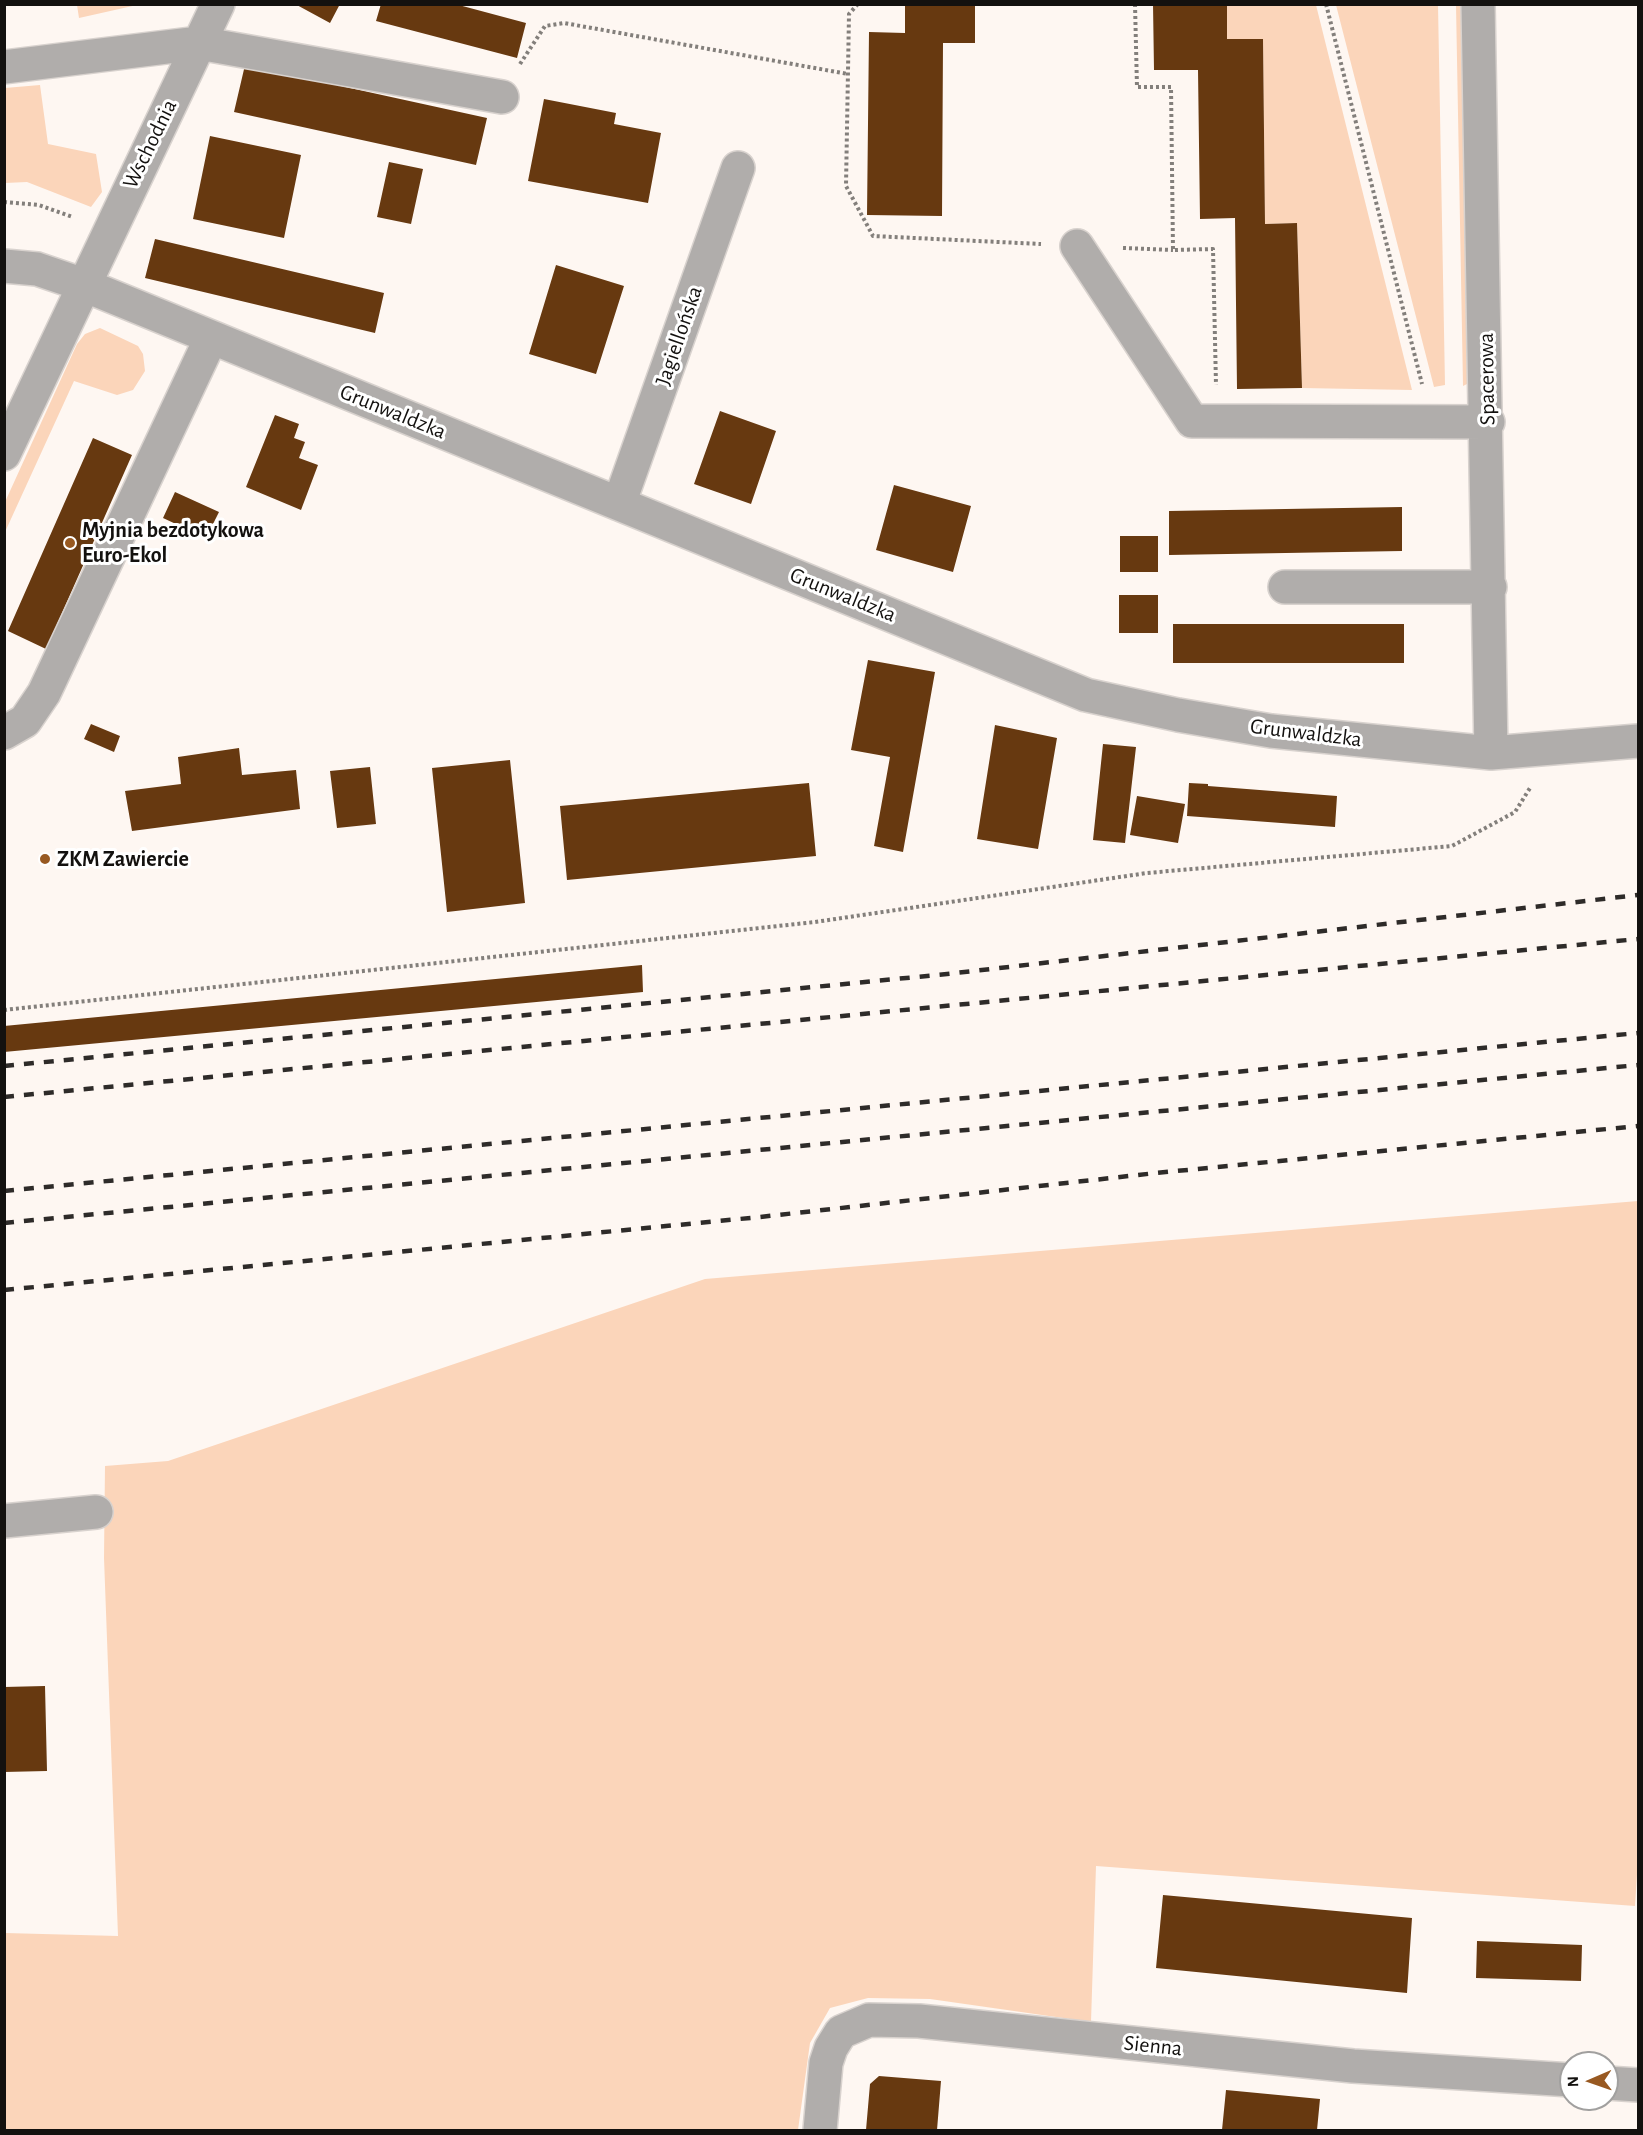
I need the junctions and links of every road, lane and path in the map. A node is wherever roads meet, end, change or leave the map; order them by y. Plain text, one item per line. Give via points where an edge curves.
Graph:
1 (218, 4) edge
2 (858, 4) edge
3 (1135, 4) edge
4 (1326, 4) edge
5 (1478, 4) edge
6 (199, 43) junction
7 (4, 67) edge
8 (848, 74) junction
9 (502, 97) joint
10 (738, 168) dead end
11 (4, 202) edge
12 (108, 232) junction
13 (1077, 246) junction
14 (1173, 250) junction
15 (4, 266) edge
16 (84, 285) junction
17 (211, 338) junction
18 (1423, 388) dead end
19 (1216, 389) dead end
20 (1488, 422) junction
21 (4, 454) edge
22 (619, 504) junction
23 (1491, 586) junction
24 (1285, 587) dead end
25 (4, 733) edge
26 (1638, 741) edge
27 (1553, 748) junction
28 (1491, 753) junction
29 (4, 1010) edge
30 (96, 1512) dead end
31 (4, 1521) edge
32 (1559, 2079) edge
33 (1619, 2084) edge
34 (1638, 2085) edge
35 (820, 2130) edge

1 - 6 street, Wschodnia
2 - 8 path via 849,14
3 - 14 path via 1137,87 1171,87
4 - 18 path
5 - 20 street, Spacerowa
6 - 7 street
6 - 9 street
6 - 12 street, Wschodnia
8 - 9 path via 564,23 545,26
8 - 13 path via 846,186 873,236
10 - 22 street, Jagiellońska
11 - 12 path via 39,205
12 - 16 street, Wschodnia
13 - 14 path
13 - 20 street via 1192,421
14 - 19 path via 1213,249
15 - 16 street, Grunwaldzka via 37,269
16 - 17 street, Grunwaldzka
16 - 21 street, Wschodnia
17 - 22 street, Grunwaldzka
17 - 25 street via 44,693 24,721
20 - 23 street, Spacerowa
22 - 28 street, Grunwaldzka via 1086,694 1271,731
23 - 24 street
23 - 28 street, Spacerowa
26 - 27 street, Grunwaldzka
27 - 28 street, Grunwaldzka
27 - 29 path via 1515,812 1452,846 1147,873 815,922
30 - 31 street
32 - 35 street, Sienna via 1353,2067 920,2021 869,2020 841,2032 831,2048
33 - 34 street

